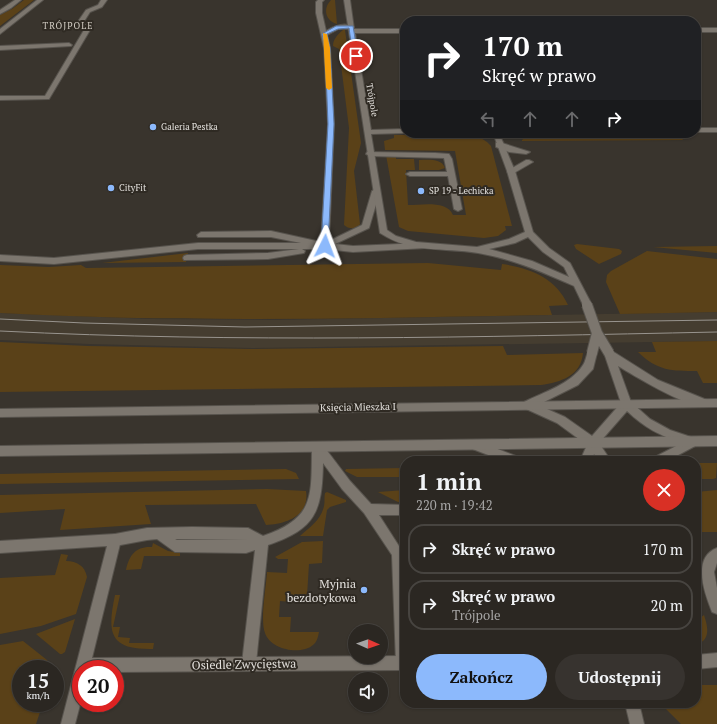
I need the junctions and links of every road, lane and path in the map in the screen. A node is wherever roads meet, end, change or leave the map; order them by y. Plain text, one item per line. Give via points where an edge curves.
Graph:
1 (18, 0) edge
2 (40, 0) edge
3 (104, 0) edge
4 (321, 0) edge
5 (347, 0) edge
6 (0, 12) edge
7 (352, 29) junction
8 (701, 30) edge
9 (717, 30) edge
10 (400, 31) edge
11 (0, 32) edge
12 (324, 34) junction
13 (69, 45) dead end
14 (0, 48) edge
15 (0, 98) edge
16 (701, 130) edge
17 (717, 130) edge
18 (400, 131) edge
19 (368, 132) junction
20 (497, 138) edge
21 (499, 144) junction
22 (526, 152) dead end
23 (370, 154) junction
24 (529, 162) dead end
25 (511, 171) junction
26 (410, 174) dead end
27 (451, 174) junction
28 (376, 191) junction
29 (458, 209) dead end
30 (529, 233) junction
31 (201, 235) dead end
32 (325, 246) junction
33 (423, 246) junction
34 (478, 250) junction
35 (0, 258) edge
36 (187, 258) dead end
37 (576, 284) junction
38 (597, 333) junction
39 (609, 353) junction
40 (703, 403) junction
41 (717, 403) edge
42 (627, 404) junction
43 (528, 405) junction
44 (0, 413) edge
45 (717, 441) edge
46 (693, 442) junction
47 (593, 443) junction
48 (472, 444) junction
49 (318, 447) junction
50 (0, 451) edge
51 (504, 456) edge
52 (588, 456) edge
53 (602, 456) edge
54 (666, 456) edge
55 (368, 509) junction
56 (400, 510) edge
57 (159, 534) junction
58 (115, 540) junction
59 (262, 541) junction
60 (0, 547) edge
61 (246, 547) junction
62 (717, 554) edge
63 (261, 557) junction
64 (400, 591) edge
65 (717, 607) edge
66 (84, 660) edge
67 (717, 660) edge
68 (701, 662) edge
69 (249, 664) junction
70 (400, 664) edge
71 (124, 668) edge
72 (72, 708) edge
73 (633, 708) edge
74 (68, 724) edge
75 (637, 724) edge

1 - 6 street
2 - 11 street
3 - 15 street via 100,6 88,11 80,23 87,30 46,98
4 - 12 street via 319,13
5 - 7 street, Trójpole
7 - 10 street
7 - 12 street via 337,27
7 - 19 street, Trójpole
8 - 9 street
12 - 32 street via 331,124
13 - 14 street
16 - 17 street
18 - 19 street
19 - 23 street, Trójpole
20 - 21 street
21 - 22 street via 512,150
21 - 25 street
23 - 27 street via 446,156
23 - 28 street, Trójpole
24 - 25 street
25 - 30 street
26 - 27 street
27 - 29 street
28 - 32 street via 366,226
28 - 33 street, Trójpole via 383,231 404,243
30 - 34 street via 512,241
30 - 37 street via 546,250 567,265
31 - 32 street via 271,234
32 - 33 street via 353,249
32 - 35 street via 198,246 54,261
32 - 36 street via 268,256
33 - 34 street
34 - 37 street via 544,268
37 - 38 street, bridge
38 - 39 street, bridge
38 - 43 street, bridge via 589,366 574,382
39 - 40 street via 647,380 666,390
39 - 42 street
40 - 41 street, Księcia Mieszka I
40 - 42 street, Księcia Mieszka I
42 - 43 street, Księcia Mieszka I
42 - 46 street via 646,422 666,433
42 - 47 street
43 - 44 street, Księcia Mieszka I
43 - 47 street via 561,420
45 - 46 street
46 - 47 street
46 - 54 street
47 - 48 street
47 - 52 street
47 - 53 street
48 - 49 street
48 - 51 street
49 - 50 street
49 - 55 street via 346,485
49 - 59 street via 315,500 308,515 292,529
55 - 56 street
55 - 64 street via 398,554
57 - 58 street
57 - 59 street via 248,534
57 - 61 street via 175,546
58 - 60 street
58 - 66 street
59 - 61 street
59 - 63 street
61 - 63 street
62 - 65 street via 710,562 708,571
63 - 69 street
67 - 68 street
69 - 70 street, Osiedle Zwycięstwa
69 - 71 street, Osiedle Zwycięstwa
72 - 74 street
73 - 75 street

